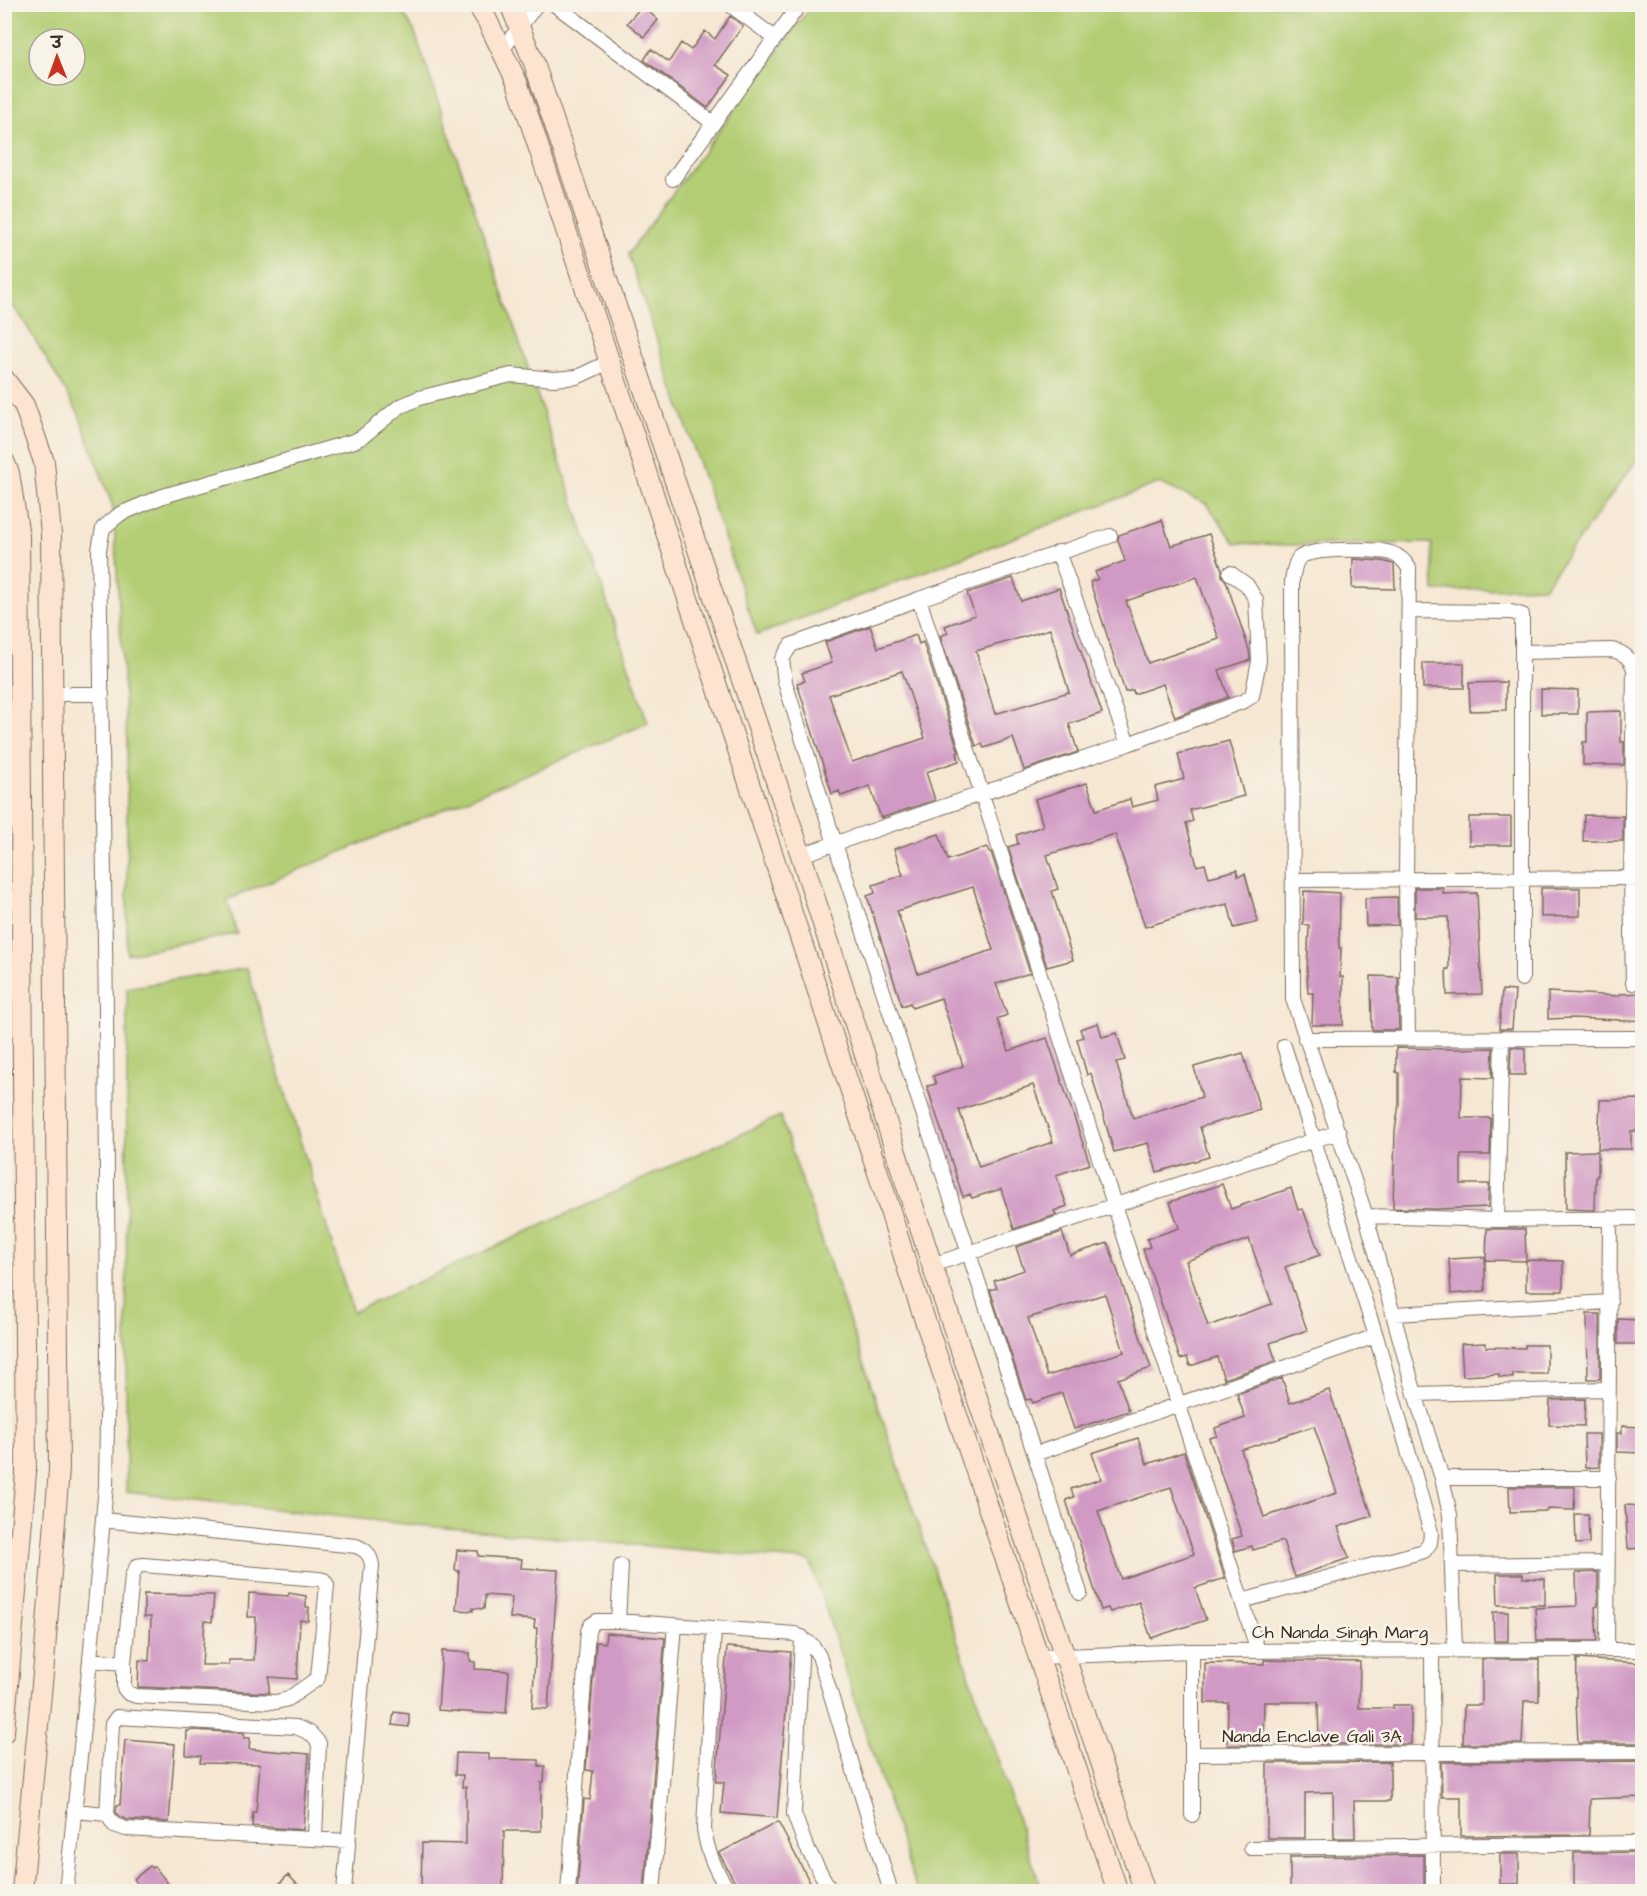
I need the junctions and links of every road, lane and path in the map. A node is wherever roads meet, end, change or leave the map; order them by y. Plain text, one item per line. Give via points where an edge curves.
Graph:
1 (477, 4) edge
2 (510, 4) edge
3 (537, 4) edge
4 (554, 4) edge
5 (729, 4) edge
6 (800, 4) edge
7 (520, 28) junction
8 (776, 38) junction
9 (502, 50) junction
10 (713, 123) junction
11 (673, 179) dead end
12 (609, 362) junction
13 (4, 379) edge
14 (4, 461) edge
15 (1110, 536) dead end
16 (1058, 552) junction
17 (1230, 573) dead end
18 (919, 599) junction
19 (1409, 611) junction
20 (1522, 652) junction
21 (52, 694) junction
22 (102, 694) junction
23 (1637, 707) edge
24 (1128, 744) junction
25 (982, 794) junction
26 (835, 844) junction
27 (801, 855) junction
28 (1522, 878) junction
29 (1637, 878) edge
30 (1406, 879) junction
31 (1293, 880) junction
32 (1522, 979) dead end
33 (1633, 983) dead end
34 (1502, 1038) junction
35 (1642, 1038) edge
36 (1305, 1039) junction
37 (1408, 1039) junction
38 (1284, 1046) dead end
39 (1339, 1132) junction
40 (1313, 1140) junction
41 (907, 1185) junction
42 (884, 1191) junction
43 (1114, 1205) junction
44 (1366, 1216) junction
45 (1611, 1218) junction
46 (1642, 1218) edge
47 (1497, 1220) junction
48 (969, 1252) junction
49 (932, 1264) junction
50 (1610, 1302) junction
51 (1394, 1314) junction
52 (1376, 1336) junction
53 (1609, 1389) junction
54 (1415, 1394) junction
55 (1179, 1403) junction
56 (1035, 1454) junction
57 (1442, 1478) junction
58 (1609, 1478) junction
59 (103, 1520) junction
60 (1608, 1563) junction
61 (1452, 1565) junction
62 (621, 1566) dead end
63 (1080, 1593) dead end
64 (1242, 1601) junction
65 (618, 1621) junction
66 (675, 1625) junction
67 (714, 1628) junction
68 (802, 1637) junction
69 (1455, 1649) junction
70 (1607, 1649) junction
71 (1432, 1650) junction
72 (1642, 1650) edge
73 (1192, 1651) junction
74 (1258, 1651) junction
75 (1064, 1655) junction
76 (1039, 1658) junction
77 (90, 1660) junction
78 (8, 1663) edge
79 (44, 1663) junction
80 (124, 1664) junction
81 (4, 1732) edge
82 (1642, 1752) edge
83 (1432, 1753) junction
84 (1192, 1754) junction
85 (74, 1811) junction
86 (107, 1814) junction
87 (1192, 1815) dead end
88 (315, 1838) junction
89 (349, 1841) junction
90 (1642, 1843) edge
91 (1432, 1845) junction
92 (1251, 1848) dead end
93 (22, 1892) edge
94 (66, 1892) edge
95 (344, 1892) edge
96 (568, 1892) edge
97 (653, 1892) edge
98 (729, 1892) edge
99 (831, 1892) edge
100 (891, 1892) edge
101 (1118, 1892) edge
102 (1145, 1892) edge
103 (1433, 1892) edge

1 - 9 street
2 - 7 street
3 - 7 street
4 - 10 street
5 - 8 street
6 - 8 street
7 - 9 street
7 - 27 street
8 - 10 street
9 - 12 street via 517,82
10 - 11 street
12 - 22 street via 577,377 511,375 419,399 399,407 354,441 163,496 120,514 103,528 100,537
12 - 42 street
13 - 21 street via 24,405 44,462 51,534
14 - 78 street via 19,536 26,1472
15 - 16 street
16 - 18 street
16 - 24 street
17 - 24 street via 1247,585 1256,600 1259,661 1252,696
18 - 25 street
18 - 26 street via 791,645 782,659 785,682
19 - 20 street via 1517,613 1522,615 1523,622
19 - 30 street
19 - 31 street via 1409,568 1402,558 1390,553 1310,551 1295,566
20 - 23 street via 1621,652 1634,669
20 - 28 street
21 - 22 street
21 - 79 street via 59,1469
22 - 59 street via 108,1354
23 - 29 street
24 - 25 street
25 - 26 street
25 - 43 street
26 - 27 street
26 - 48 street
27 - 41 street
28 - 29 street
28 - 30 street
28 - 32 street
29 - 33 street
30 - 31 street
30 - 37 street
31 - 36 street via 1293,999
34 - 35 street
34 - 37 street
34 - 47 street
36 - 37 street
36 - 39 street
38 - 40 street
39 - 40 street
39 - 44 street
40 - 43 street
40 - 52 street
41 - 42 street
41 - 49 street
42 - 76 street
43 - 48 street
43 - 55 street
44 - 47 street
44 - 51 street
45 - 46 street
45 - 47 street
45 - 50 street
48 - 49 street
48 - 56 street
49 - 75 street
50 - 51 street
50 - 53 street
51 - 54 street
52 - 55 street
52 - 64 street via 1431,1533 1430,1543 1424,1551
53 - 54 street
53 - 58 street
54 - 57 street
55 - 56 street
55 - 64 street
56 - 63 street
57 - 58 street
57 - 61 street via 1450,1515
58 - 60 street
59 - 77 street
59 - 89 street via 356,1546 371,1557
60 - 61 street
60 - 70 street
61 - 69 street
62 - 65 street
64 - 74 street
65 - 66 street
65 - 96 street via 597,1621 588,1631
66 - 67 street
66 - 97 street
67 - 68 street
67 - 98 street via 705,1828 714,1868
68 - 99 street via 794,1814
68 - 100 street via 819,1656
69 - 70 street, Ch Nanda Singh Marg
69 - 71 street, Ch Nanda Singh Marg
70 - 72 street, Ch Nanda Singh Marg
71 - 74 street, Ch Nanda Singh Marg
71 - 83 street
73 - 74 street, Ch Nanda Singh Marg
73 - 75 street, Ch Nanda Singh Marg
73 - 84 street
75 - 76 street, Ch Nanda Singh Marg
75 - 102 street
76 - 101 street
77 - 80 street
77 - 85 street
78 - 79 street
78 - 81 street
79 - 93 street
80 - 80 street via 124,1688 136,1696 276,1702 288,1699 318,1678 327,1585 319,1579 137,1566 132,1576
82 - 83 street, Nanda Enclave Gali 3A
83 - 84 street, Nanda Enclave Gali 3A
83 - 91 street
84 - 87 street
85 - 86 street
85 - 94 street
86 - 88 street via 114,1825 126,1829
86 - 88 street via 112,1724 117,1717 296,1727 320,1743
88 - 89 street
89 - 95 street
90 - 91 street
91 - 92 street
91 - 103 street

